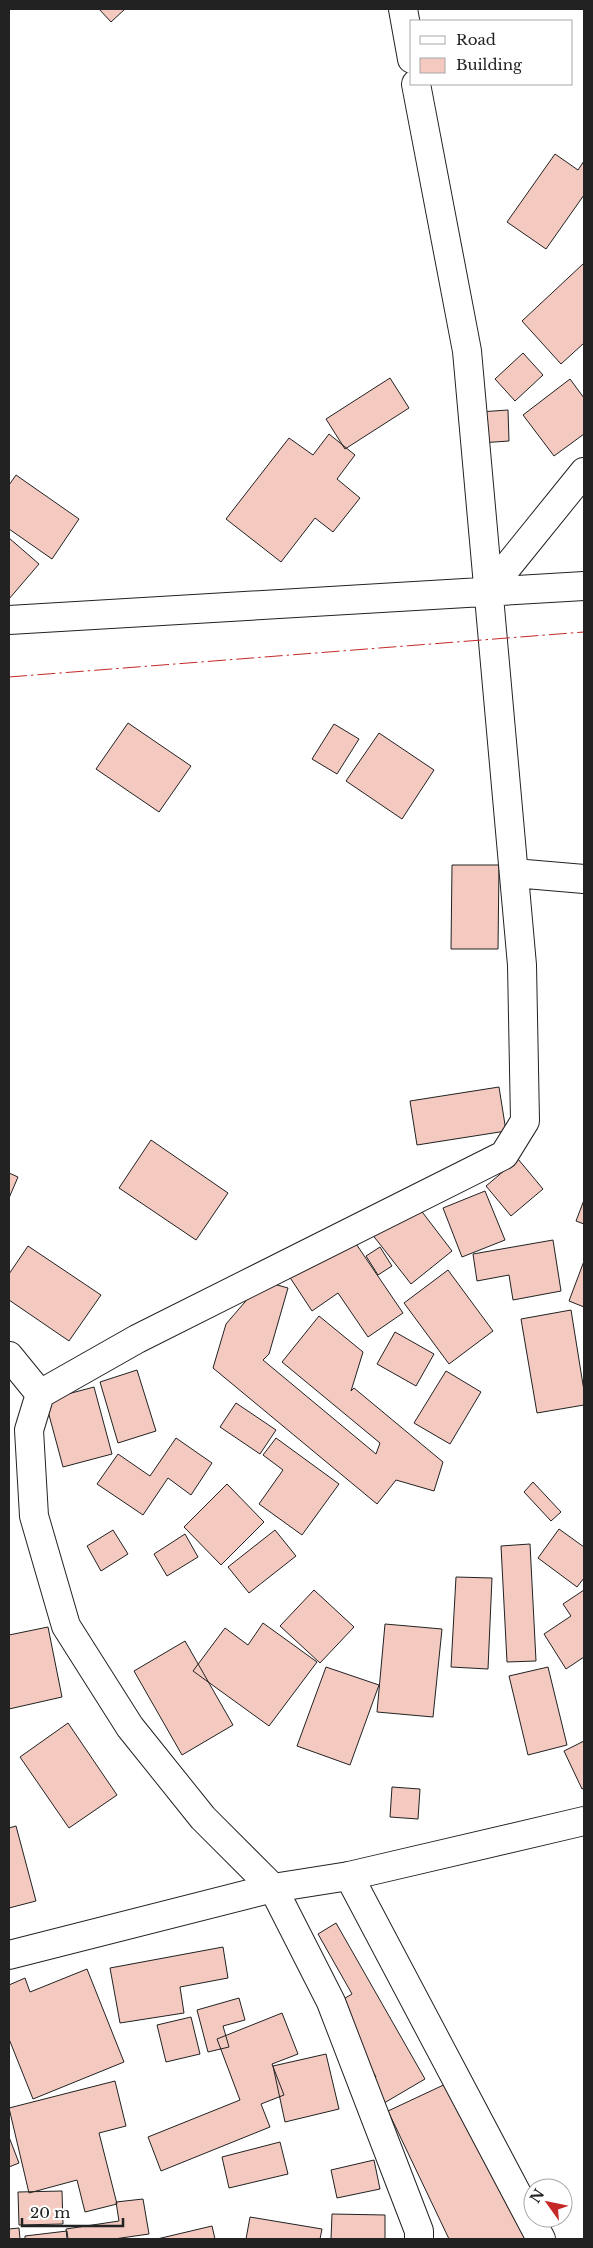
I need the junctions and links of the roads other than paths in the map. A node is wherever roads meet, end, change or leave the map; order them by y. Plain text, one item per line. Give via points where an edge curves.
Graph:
1 (403, 9) edge
2 (410, 47) edge
3 (416, 85) edge
4 (584, 472) edge
5 (584, 586) edge
6 (487, 592) junction
7 (9, 620) edge
8 (514, 873) junction
9 (584, 879) edge
10 (9, 1356) edge
11 (40, 1394) junction
12 (584, 1821) edge
13 (349, 1876) junction
14 (273, 1888) junction
15 (9, 1955) edge
16 (419, 2239) edge
17 (541, 2239) edge

1 - 2 street
3 - 6 street via 466,351
4 - 6 street
5 - 6 street
6 - 7 street
6 - 8 street
8 - 9 street
8 - 11 street via 522,965 524,1121 504,1155 137,1339
10 - 11 street
11 - 14 street via 29,1430 34,1516 66,1626 130,1727 203,1818
12 - 13 street
13 - 14 street
13 - 17 street
14 - 15 street
14 - 16 street via 331,2002 419,2231

